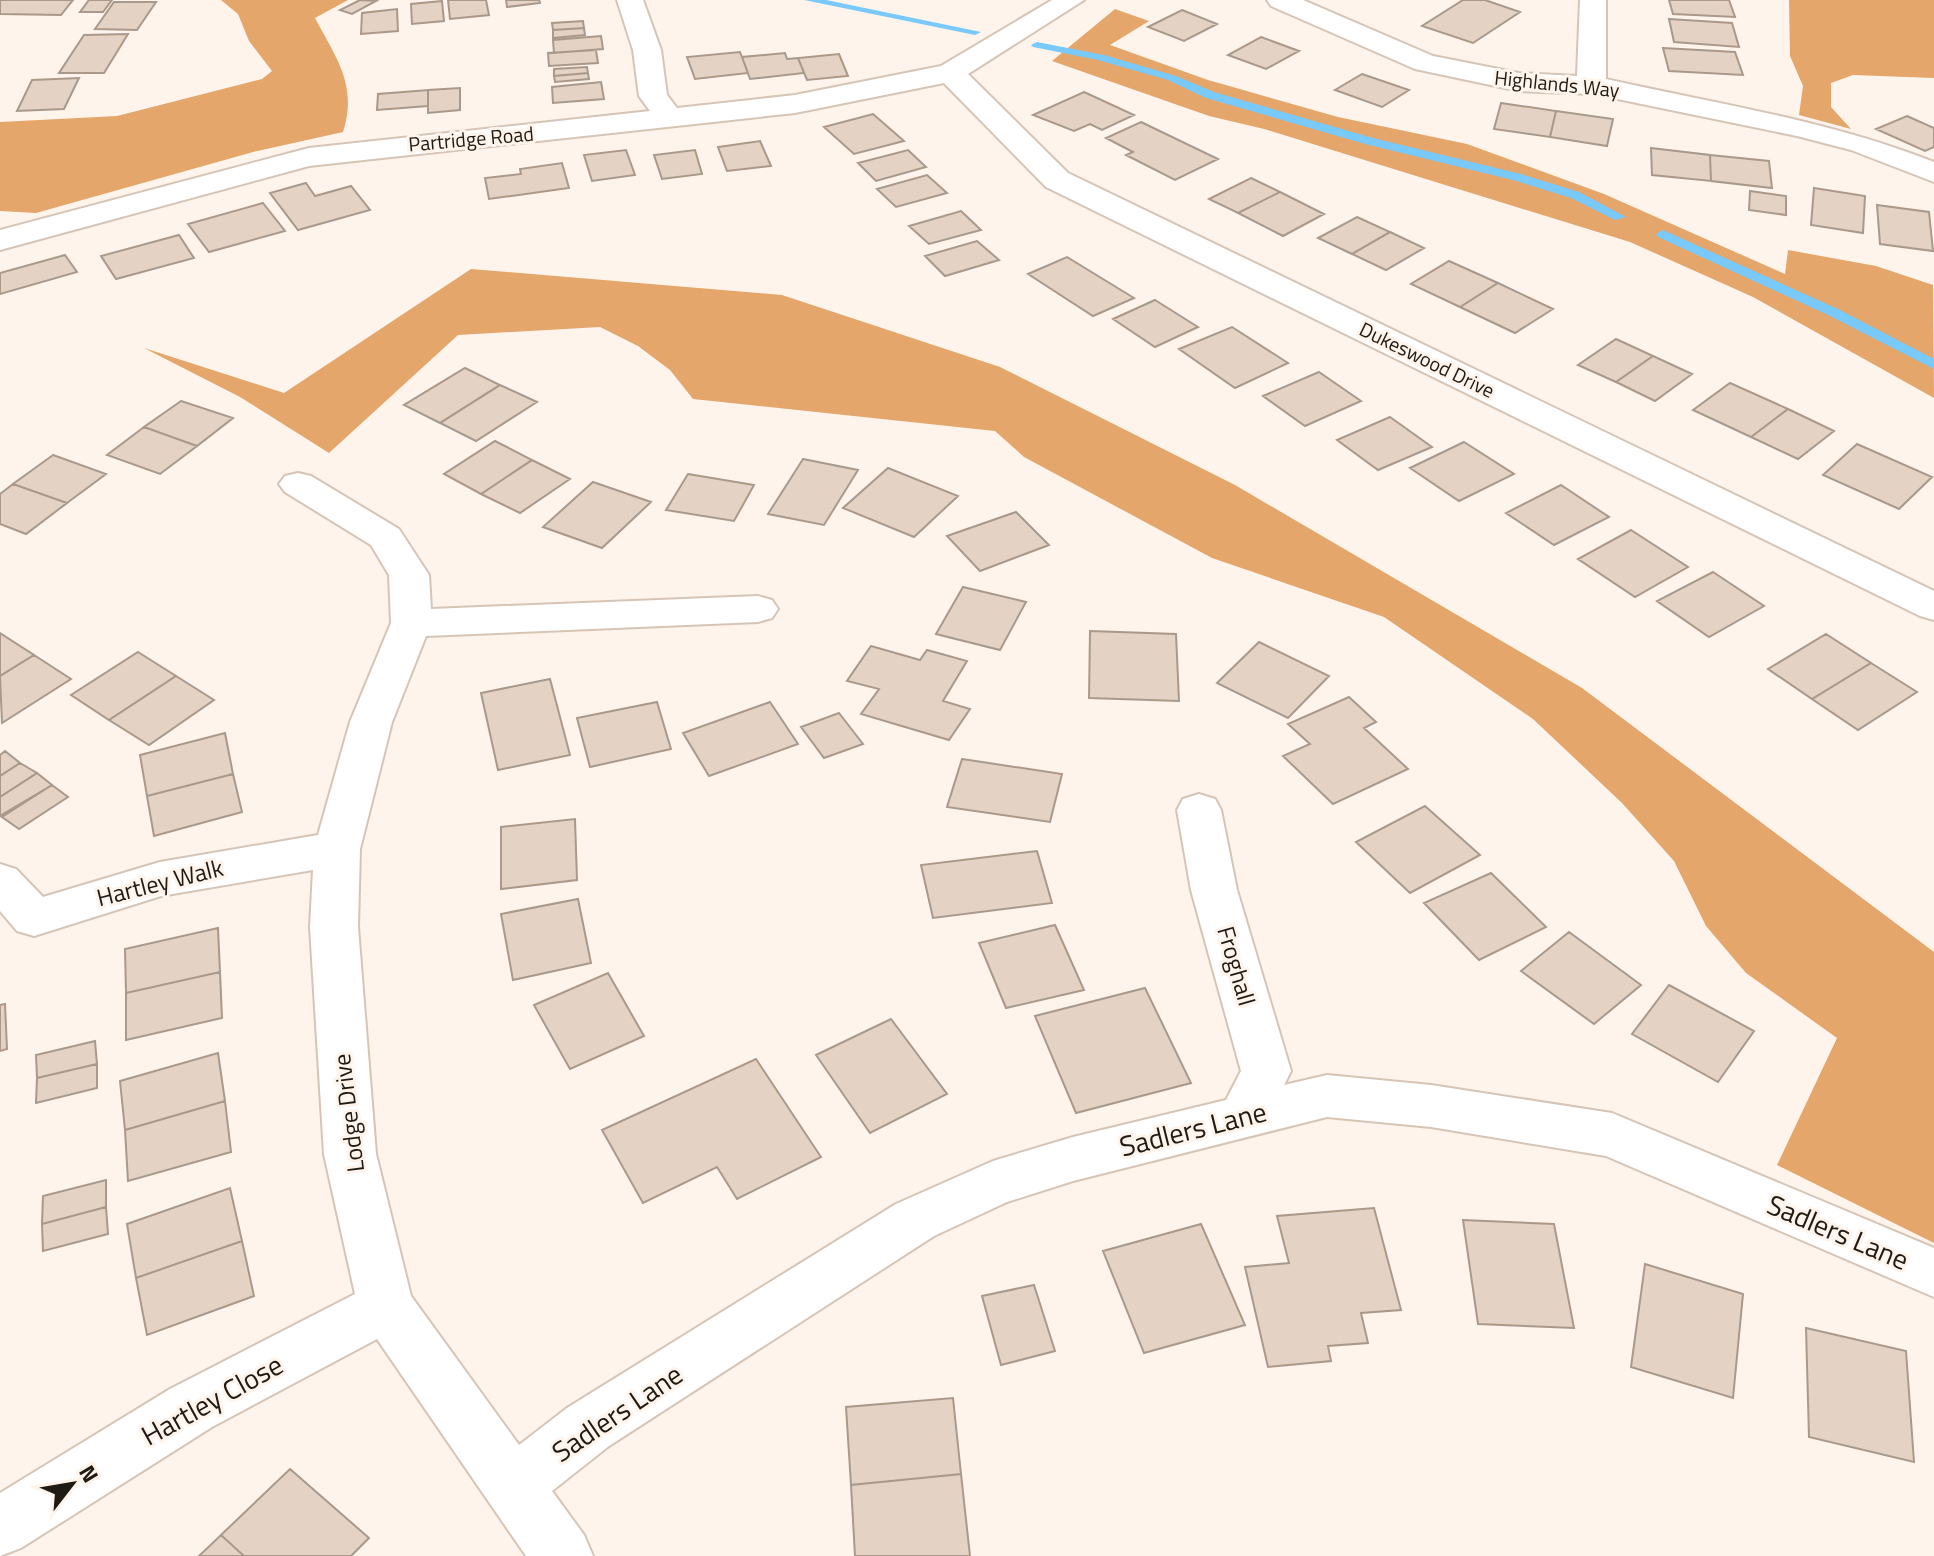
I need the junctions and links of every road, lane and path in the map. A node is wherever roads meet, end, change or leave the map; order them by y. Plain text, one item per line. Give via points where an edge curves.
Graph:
1 (630, 0) edge
2 (1071, 0) edge
3 (1280, 0) edge
4 (1593, 0) edge
5 (950, 73) junction
6 (1593, 85) junction
7 (670, 118) junction
8 (1934, 173) edge
9 (0, 240) edge
10 (298, 484) dead end
11 (1934, 607) edge
12 (758, 609) dead end
13 (411, 623) junction
14 (1199, 810) dead end
15 (337, 849) junction
16 (0, 881) edge
17 (1244, 1116) junction
18 (1934, 1273) edge
19 (386, 1306) junction
20 (512, 1486) junction
21 (0, 1527) edge
22 (562, 1556) edge

1 - 7 street via 647,50 653,96
2 - 5 street, Partridge Road
3 - 6 street, Highlands Way via 1425,63 1519,82
4 - 6 street
5 - 7 street, Partridge Road via 795,104
5 - 11 street, Dukeswood Drive via 1057,180
6 - 8 street, Highlands Way via 1813,130
7 - 9 street, Partridge Road via 309,157
10 - 13 street, Lodge Drive via 385,537 409,575
12 - 13 street
13 - 15 street, Lodge Drive via 371,722
14 - 17 street, Froghall via 1214,890 1266,1071
15 - 16 street, Hartley Walk via 160,879 34,918
15 - 19 street, Lodge Drive via 334,927 350,1154
17 - 18 street, Sadlers Lane via 1327,1096 1431,1106 1612,1135
17 - 20 street, Sadlers Lane via 993,1184 915,1220 588,1427
19 - 20 street, Lodge Drive
19 - 21 street, Hartley Close via 191,1408
20 - 22 street, Lodge Drive

